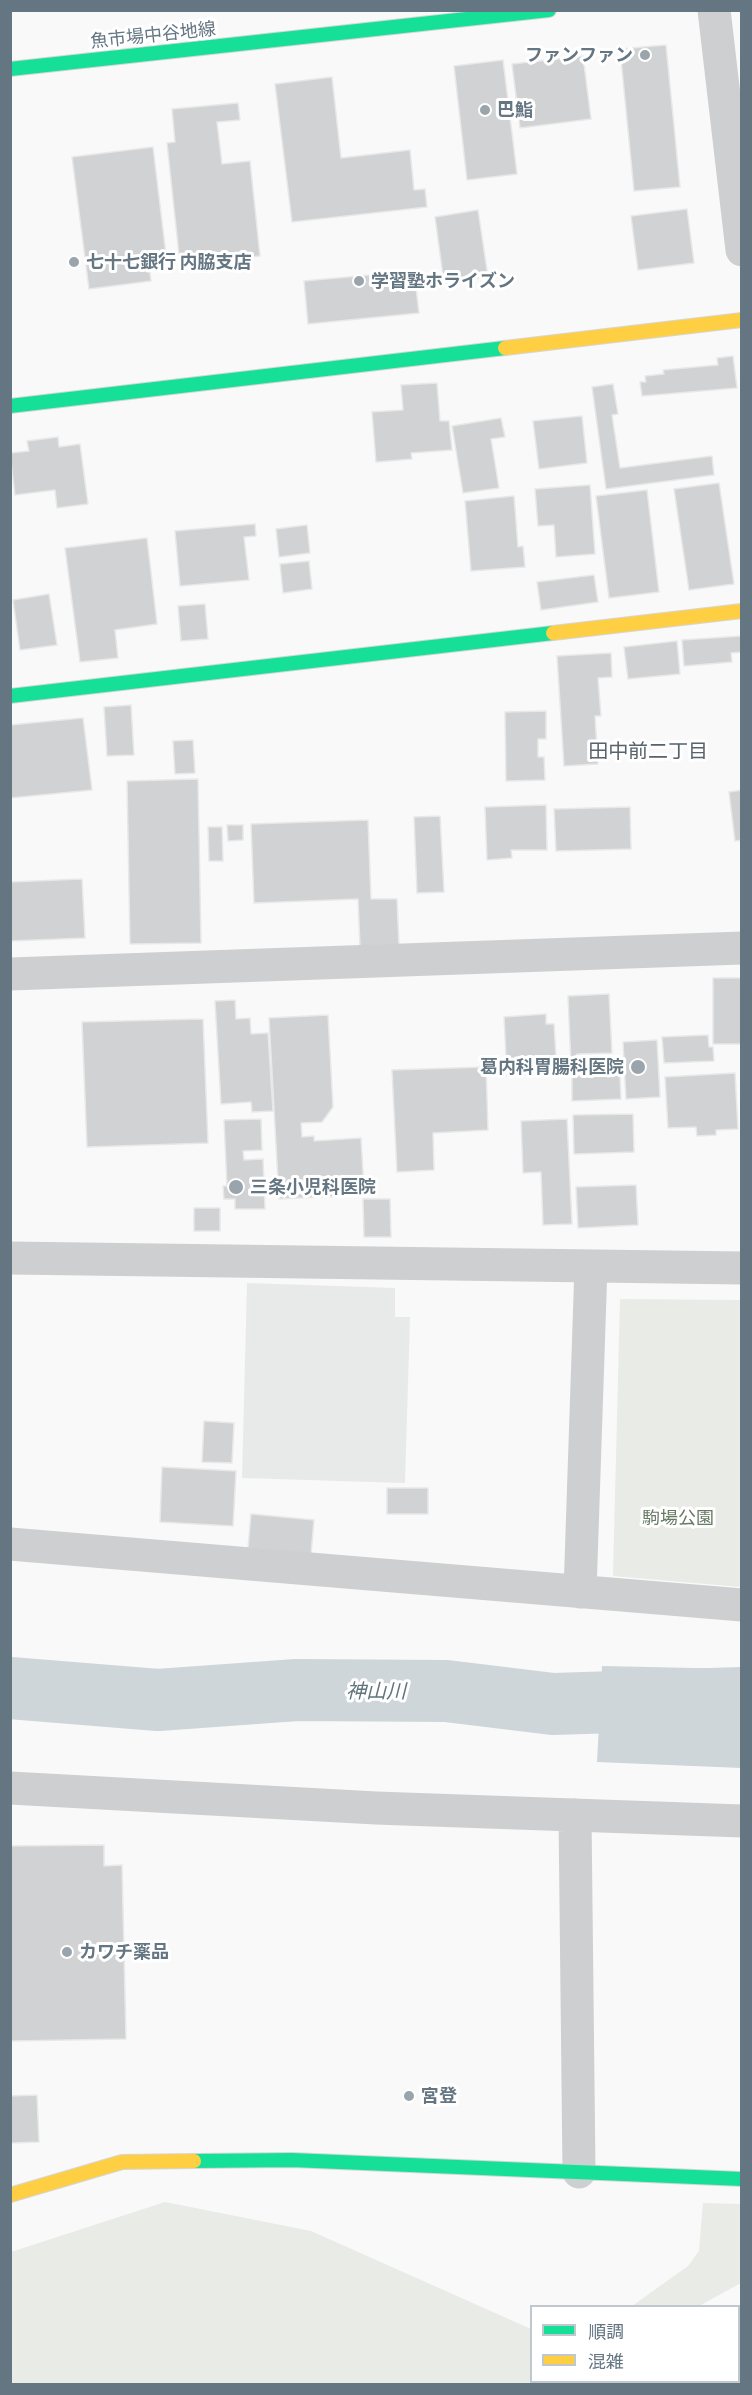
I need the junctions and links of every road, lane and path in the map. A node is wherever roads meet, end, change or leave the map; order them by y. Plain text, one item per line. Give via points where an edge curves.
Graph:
1 (549, 10) edge
2 (714, 10) edge
3 (10, 69) edge
4 (741, 250) edge
5 (741, 320) edge
6 (10, 406) edge
7 (741, 611) edge
8 (10, 696) edge
9 (741, 948) edge
10 (10, 974) edge
11 (10, 1258) edge
12 (591, 1266) junction
13 (741, 1268) edge
14 (10, 1544) edge
15 (580, 1592) junction
16 (741, 1605) edge
17 (10, 1788) edge
18 (575, 1815) junction
19 (741, 1821) edge
20 (579, 2172) junction
21 (741, 2179) edge
22 (10, 2195) edge

1 - 3 street, 魚市場中谷地線
2 - 4 street
5 - 6 street
7 - 8 street
9 - 10 street
11 - 12 street
12 - 13 street
12 - 15 street
14 - 15 street
15 - 16 street
17 - 18 street
18 - 19 street
18 - 20 street
20 - 21 street
20 - 22 street via 292,2160 122,2163

